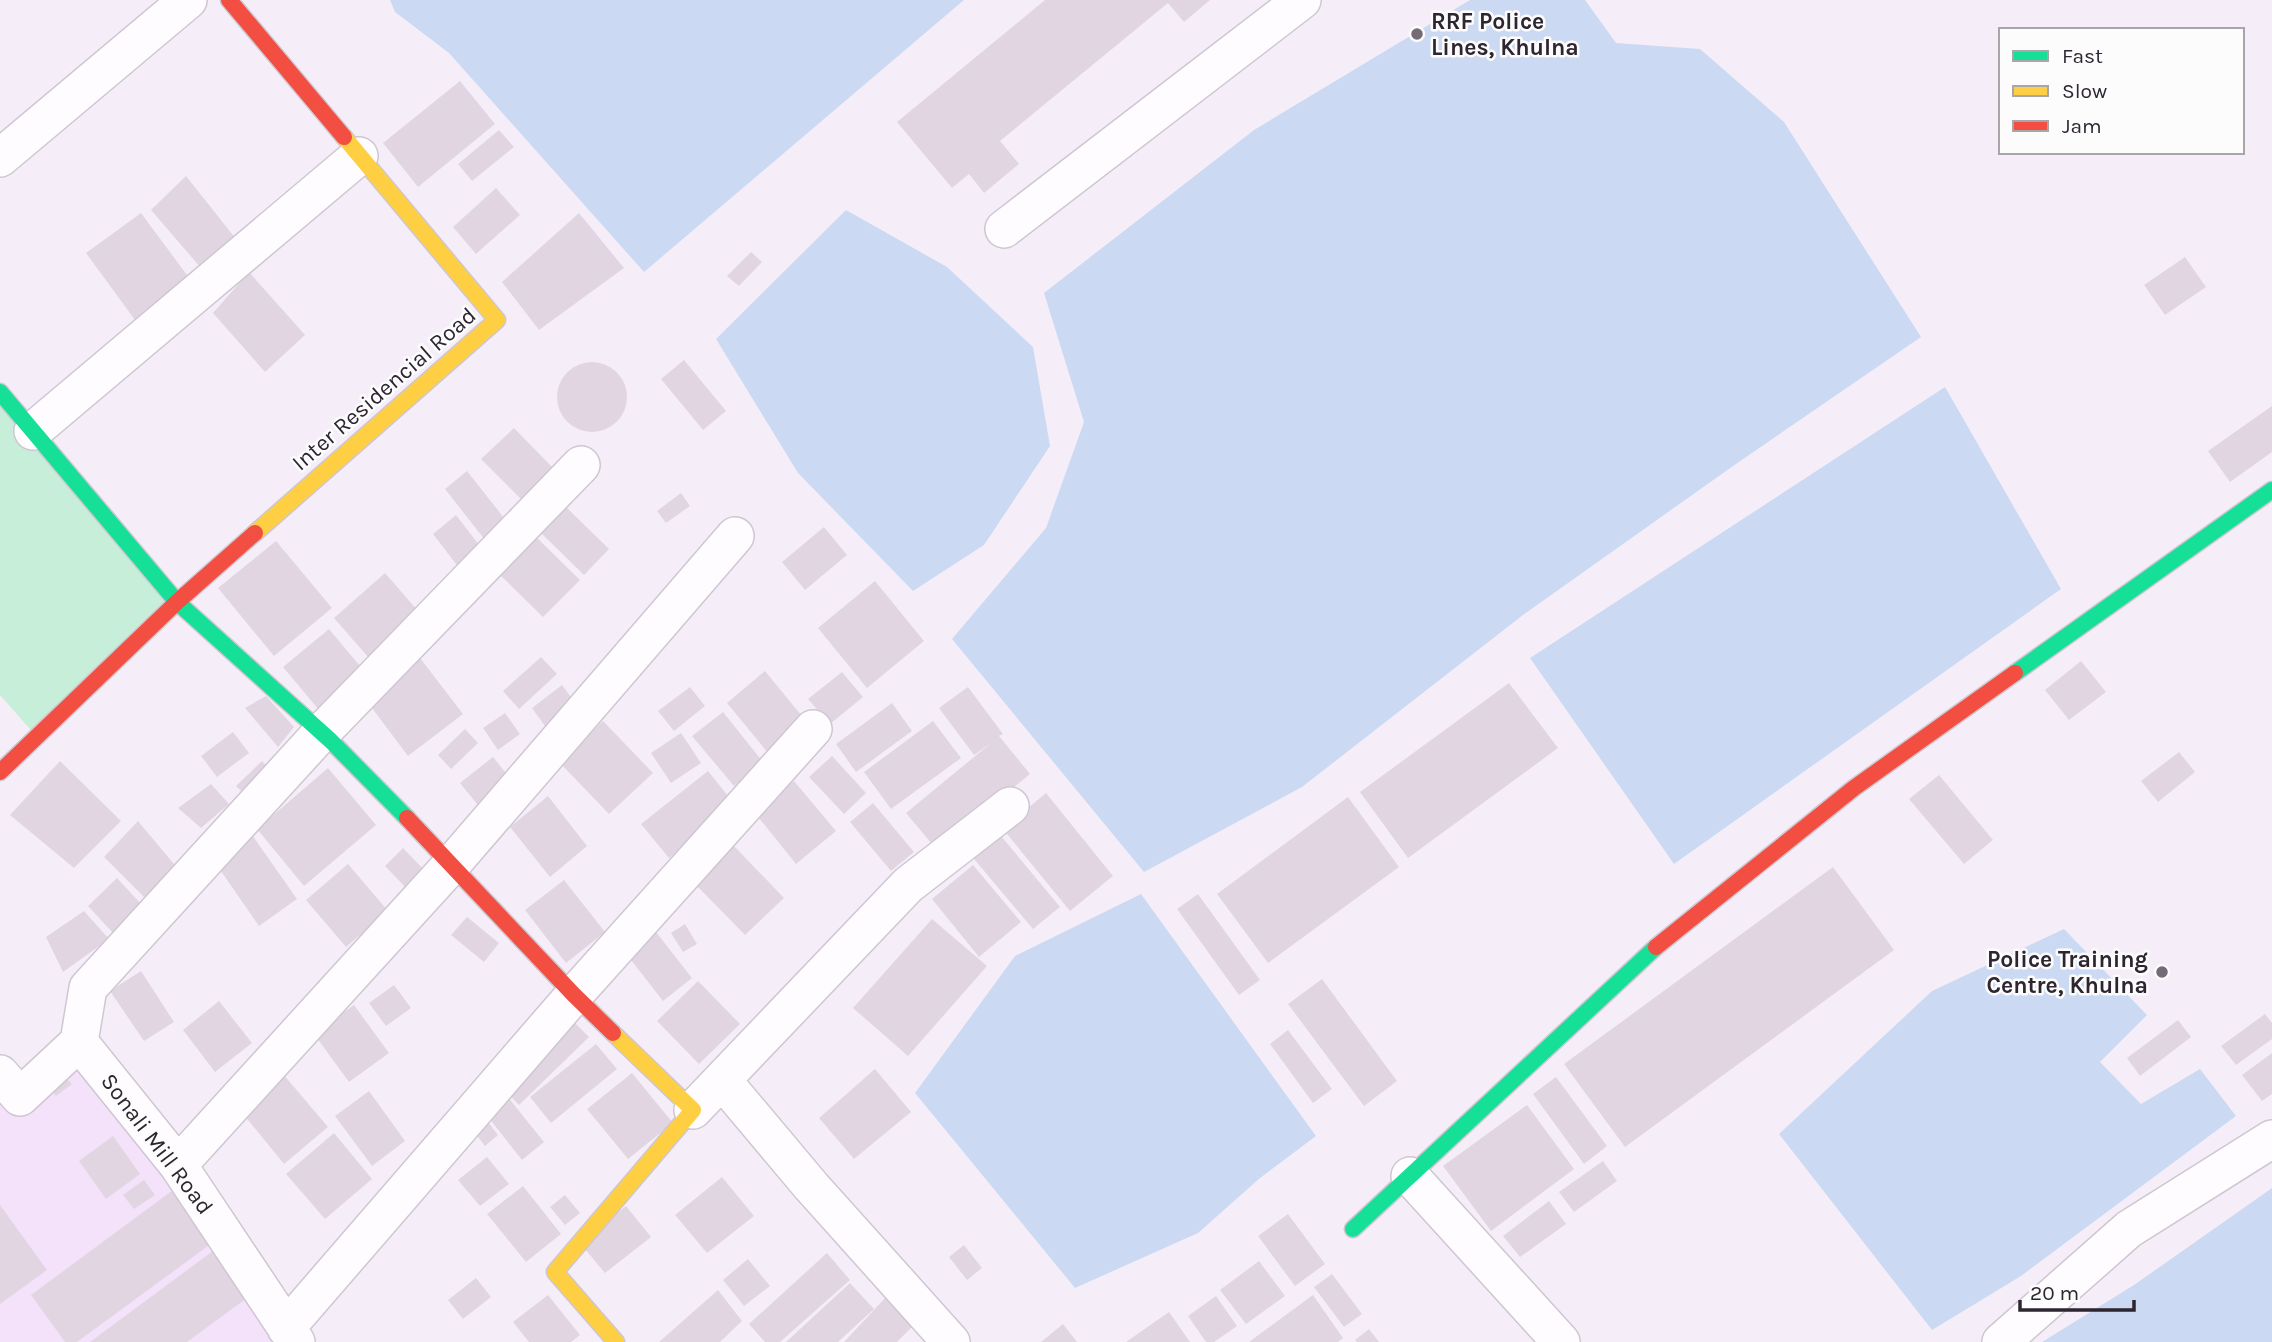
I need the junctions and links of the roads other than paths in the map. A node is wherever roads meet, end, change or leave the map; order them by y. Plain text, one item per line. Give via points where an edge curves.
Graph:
1 (188, 0) edge
2 (229, 0) edge
3 (1302, 0) edge
4 (359, 156) junction
5 (0, 158) edge
6 (1004, 229) dead end
7 (0, 392) edge
8 (33, 431) junction
9 (581, 465) dead end
10 (2272, 490) edge
11 (735, 536) dead end
12 (177, 602) junction
13 (813, 729) dead end
14 (321, 733) junction
15 (0, 772) edge
16 (1010, 806) dead end
17 (452, 864) junction
18 (574, 995) junction
19 (79, 1042) junction
20 (0, 1074) edge
21 (722, 1080) junction
22 (693, 1111) junction
23 (2272, 1139) edge
24 (178, 1165) junction
25 (1410, 1176) junction
26 (1353, 1229) dead end
27 (291, 1335) edge
28 (616, 1342) edge
29 (951, 1342) edge
30 (1561, 1342) edge
31 (2001, 1342) edge

1 - 5 street
2 - 4 street, Inter Residencial Road
3 - 6 street
4 - 8 street
4 - 12 street, Inter Residencial Road via 497,320
7 - 8 street
8 - 12 street
9 - 14 street
10 - 25 street via 1822,813 1672,933
11 - 17 street
12 - 14 street
12 - 15 street
13 - 18 street
14 - 17 street
14 - 19 street via 88,988
16 - 21 street via 908,885
17 - 18 street
17 - 24 street
18 - 22 street
18 - 27 street
19 - 20 street via 20,1097
19 - 24 street, Sonali Mill Road
21 - 22 street
21 - 29 street
22 - 28 street via 555,1272
23 - 31 street via 2130,1228
24 - 27 street, Sonali Mill Road
25 - 26 street
25 - 30 street

